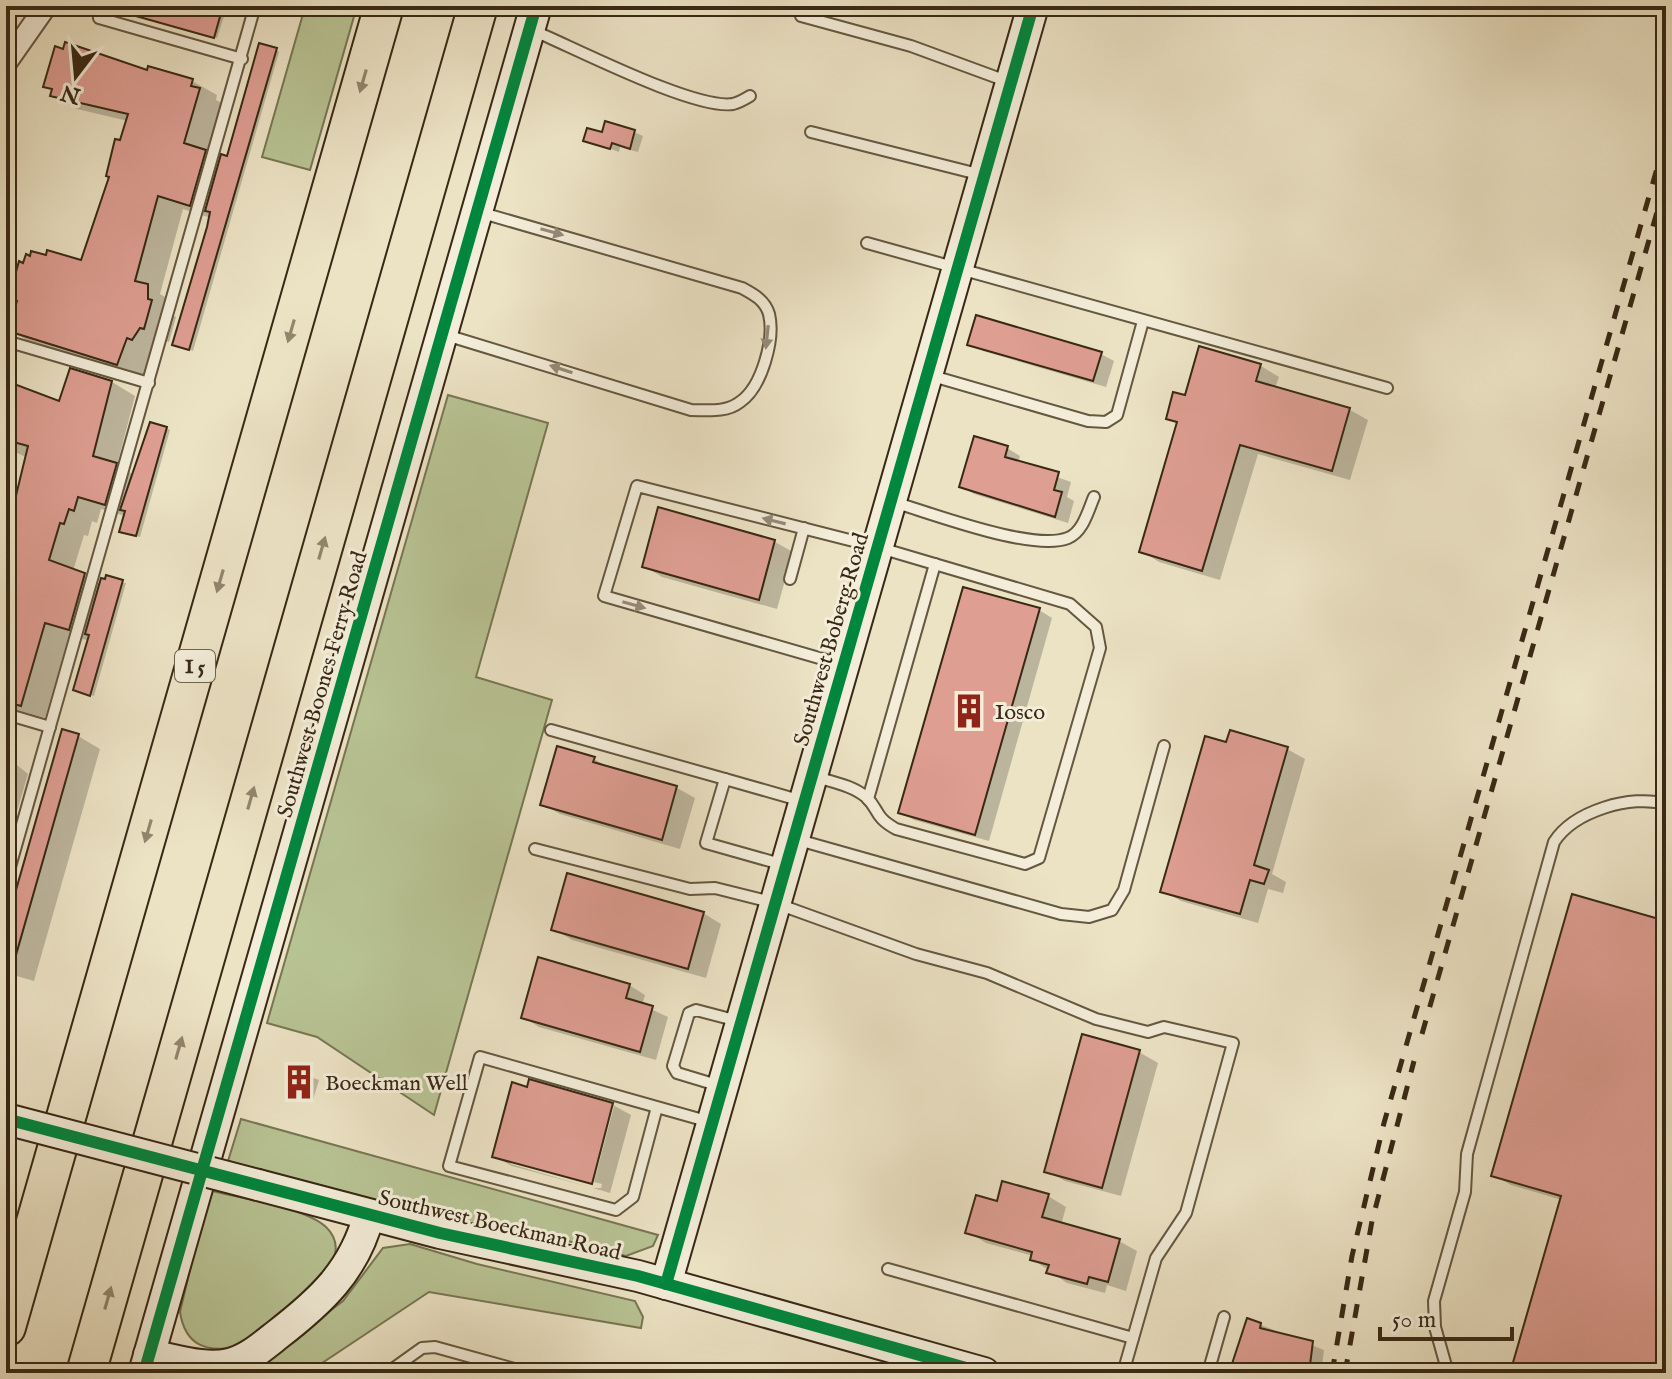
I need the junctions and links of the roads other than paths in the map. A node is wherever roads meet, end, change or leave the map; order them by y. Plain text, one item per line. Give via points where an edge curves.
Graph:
1 (46, 6) edge
2 (102, 6) edge
3 (255, 6) edge
4 (384, 6) edge
5 (478, 6) edge
6 (1033, 6) edge
7 (801, 16) dead end
8 (533, 17) edge
9 (242, 59) junction
10 (6, 63) edge
11 (1011, 82) junction
12 (750, 96) dead end
13 (811, 132) dead end
14 (984, 176) junction
15 (477, 211) junction
16 (867, 243) dead end
17 (957, 270) junction
18 (1143, 321) junction
19 (443, 335) junction
20 (6, 341) edge
21 (927, 374) junction
22 (149, 383) junction
23 (1387, 388) dead end
24 (1094, 497) dead end
25 (890, 501) junction
26 (804, 528) junction
27 (877, 547) junction
28 (935, 564) junction
29 (790, 579) dead end
30 (843, 665) junction
31 (6, 714) edge
32 (50, 727) junction
33 (551, 730) dead end
34 (1164, 746) dead end
35 (725, 779) junction
36 (808, 789) junction
37 (868, 799) junction
38 (1666, 804) edge
39 (535, 849) dead end
40 (789, 852) junction
41 (6, 881) edge
42 (775, 903) junction
43 (741, 1022) junction
44 (722, 1087) junction
45 (657, 1107) junction
46 (6, 1119) edge
47 (712, 1122) junction
48 (369, 1215) junction
49 (888, 1269) dead end
50 (666, 1284) junction
51 (1224, 1317) dead end
52 (6, 1327) edge
53 (1133, 1338) junction
54 (147, 1364) edge
55 (86, 1373) edge
56 (387, 1373) edge
57 (529, 1373) edge
58 (984, 1373) edge
59 (1123, 1373) edge
60 (1208, 1373) edge
61 (1448, 1373) edge

1 - 10 street
2 - 9 lane via 99,18
3 - 9 lane
4 -> 52 highway, I 5
55 -> 5 highway
6 - 11 street, Southwest Boberg Road
7 - 11 lane via 911,46
8 - 12 lane via 674,91 714,103 734,104
8 - 15 street, Southwest Boones Ferry Road
9 - 22 lane
11 - 14 street, Southwest Boberg Road
13 - 14 lane
14 - 17 street, Southwest Boberg Road
15 - 19 street, Southwest Boones Ferry Road
15 -> 19 lane via 742,288 759,298 769,314 764,360 756,383 741,402 720,411 691,410
16 - 17 lane
17 - 18 lane
17 - 21 street, Southwest Boberg Road
18 - 21 lane via 1117,415 1106,422
18 - 23 lane
19 - 54 street, Southwest Boones Ferry Road
20 - 22 lane
21 - 25 street, Southwest Boberg Road
22 - 32 lane
24 - 25 lane via 1080,529 1054,541 1017,538
25 - 27 street, Southwest Boberg Road
26 - 27 lane
26 - 29 lane
26 -> 30 lane via 637,486 604,596
27 - 28 lane
27 - 30 street, Southwest Boberg Road
28 - 37 lane
28 - 37 lane via 1070,604 1096,627 1100,648 1039,858 1025,864 896,829 879,819
30 - 36 street, Southwest Boberg Road
31 - 32 lane
32 - 41 lane
33 - 35 lane
34 - 40 lane via 1124,890 1112,910 1089,917
35 - 36 lane
35 - 40 lane via 706,843
36 - 37 lane via 851,787
36 - 40 street, Southwest Boberg Road
38 - 61 lane via 1634,800 1564,827 1554,842 1467,1154 1465,1192 1434,1301
39 - 42 lane via 690,889 715,888
40 - 42 street, Southwest Boberg Road
42 - 43 street, Southwest Boberg Road
42 - 53 lane via 902,950 987,973 1096,1019 1233,1043 1186,1213 1156,1258
43 - 44 street, Southwest Boberg Road
43 - 44 lane via 696,1010 689,1013 673,1066 677,1073
44 - 47 street, Southwest Boberg Road
45 - 45 lane via 480,1057 449,1166 616,1210 633,1197
45 - 47 lane
46 - 48 street, Southwest Boeckman Road, bridge
47 - 50 street, Southwest Boberg Road
48 - 50 street, Southwest Boeckman Road
48 - 54 street via 358,1248 336,1285 246,1357 212,1365
49 - 53 lane
50 - 58 street, Southwest Boeckman Road
51 - 60 lane
53 - 59 lane
56 - 57 lane via 422,1348 435,1347

